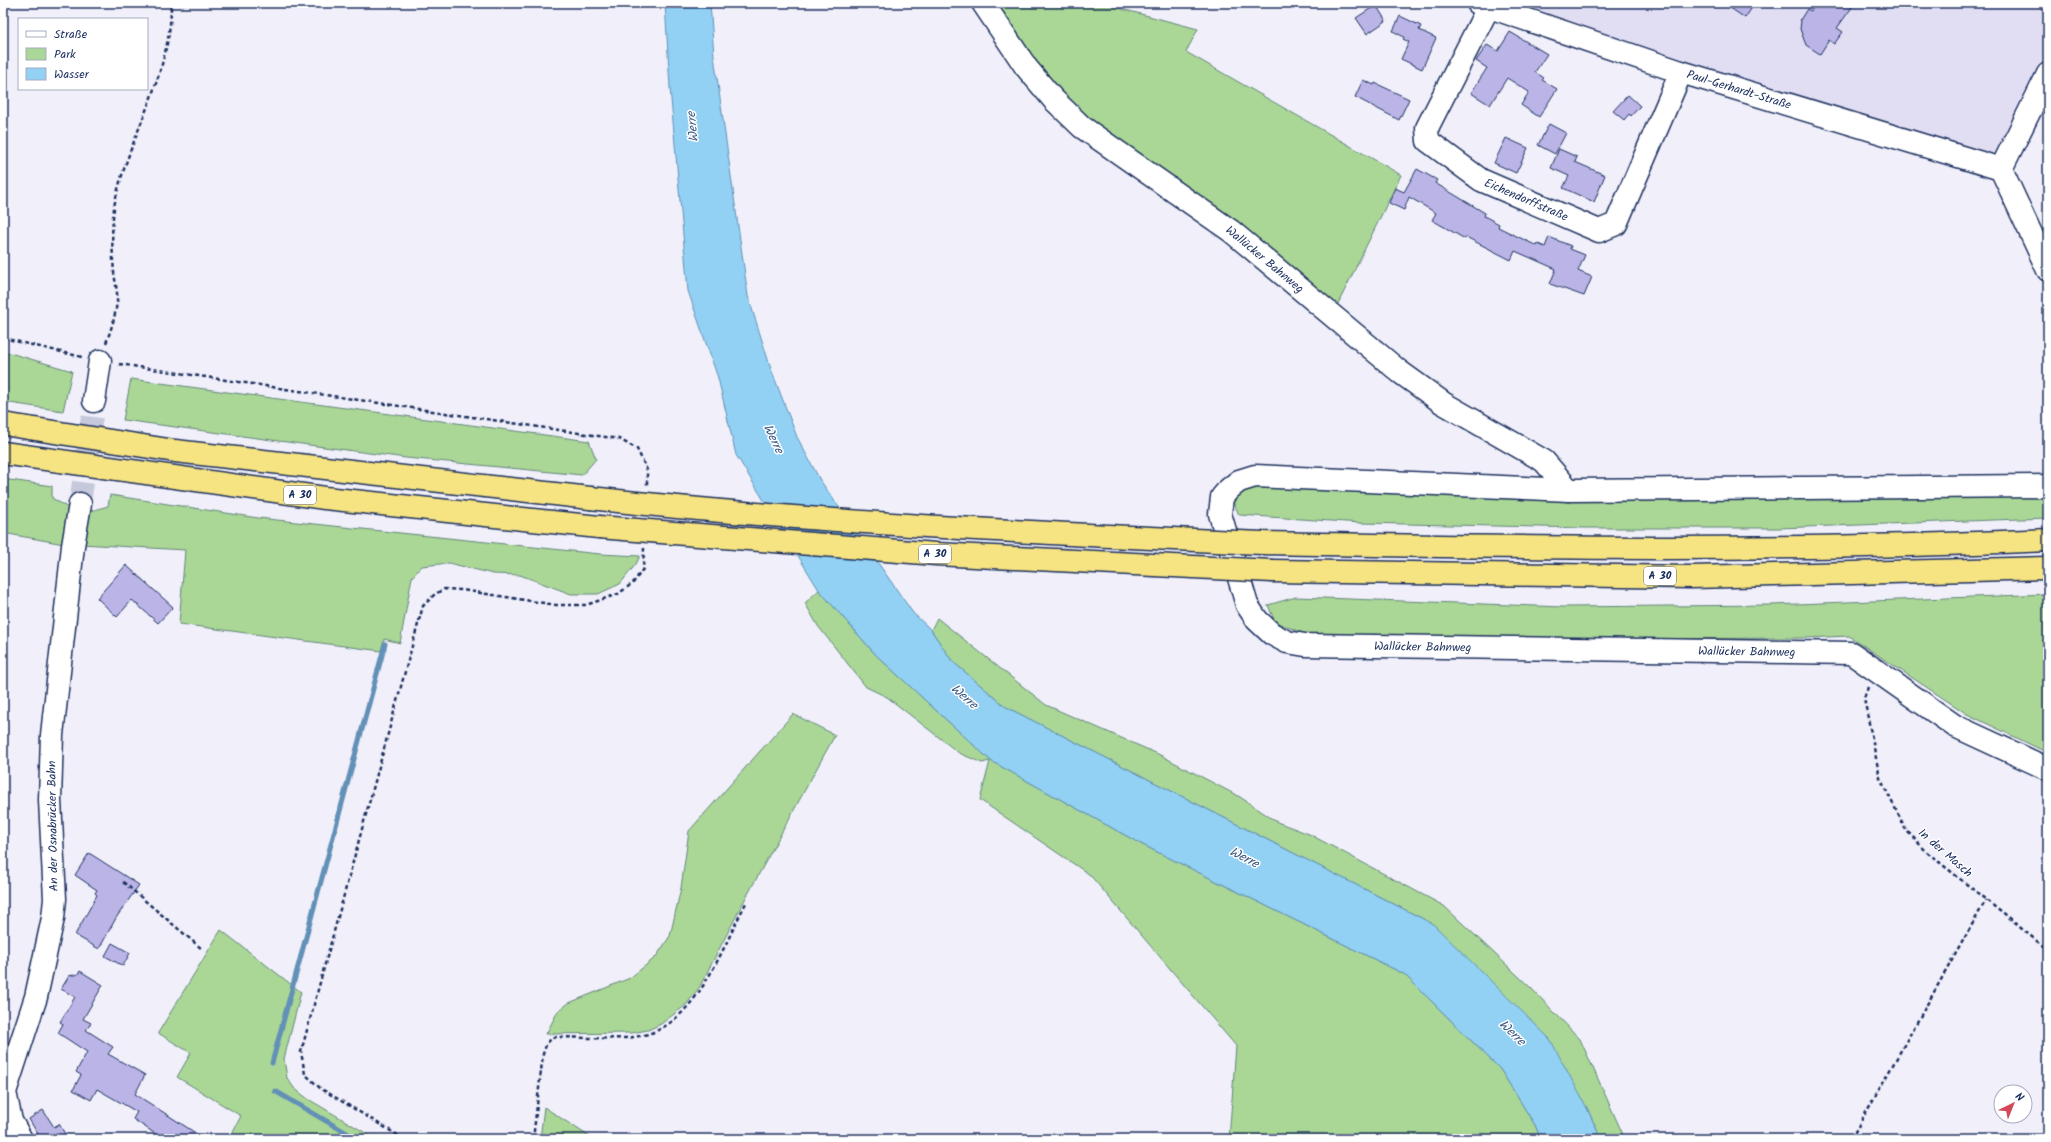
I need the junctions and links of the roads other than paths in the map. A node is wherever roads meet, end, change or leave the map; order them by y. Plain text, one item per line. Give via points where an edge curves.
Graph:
1 (983, 3) edge
2 (1484, 5) edge
3 (1681, 72) junction
4 (2048, 74) edge
5 (2001, 169) junction
6 (2048, 270) edge
7 (100, 361) road end
8 (94, 401) tunnel mouth
9 (3, 424) edge
10 (3, 453) edge
11 (2048, 486) edge
12 (1570, 490) junction
13 (80, 504) tunnel mouth
14 (2044, 541) edge
15 (2048, 568) edge
16 (2048, 769) edge
17 (20, 1139) edge

1 - 12 street, Wallücker Bahnweg via 1026,68 1082,127 1231,231 1400,372 1443,403 1544,461
2 - 3 street, Paul-Gerhardt-Straße
2 - 3 street, Eichendorffstraße via 1427,128 1428,141 1481,180 1599,231 1616,224
3 - 5 street, Paul-Gerhardt-Straße
4 - 5 street
5 - 6 street
7 - 8 street
9 - 14 highway, A 30, bridge via 175,451 674,508 1008,532 1263,543 1546,549 1828,547
10 - 15 highway, A 30, bridge via 325,498 599,527 936,554 1272,571 1691,577
11 - 12 street, Wallücker Bahnweg
12 - 16 street, Wallücker Bahnweg via 1255,476 1239,481 1229,489 1222,497 1220,514 1247,605 1272,634 1287,642 1305,645 1851,653 1955,726
13 - 17 street, An der Osnabrücker Bahn via 52,735 50,800 55,899 53,918 36,997 5,1092 11,1121

